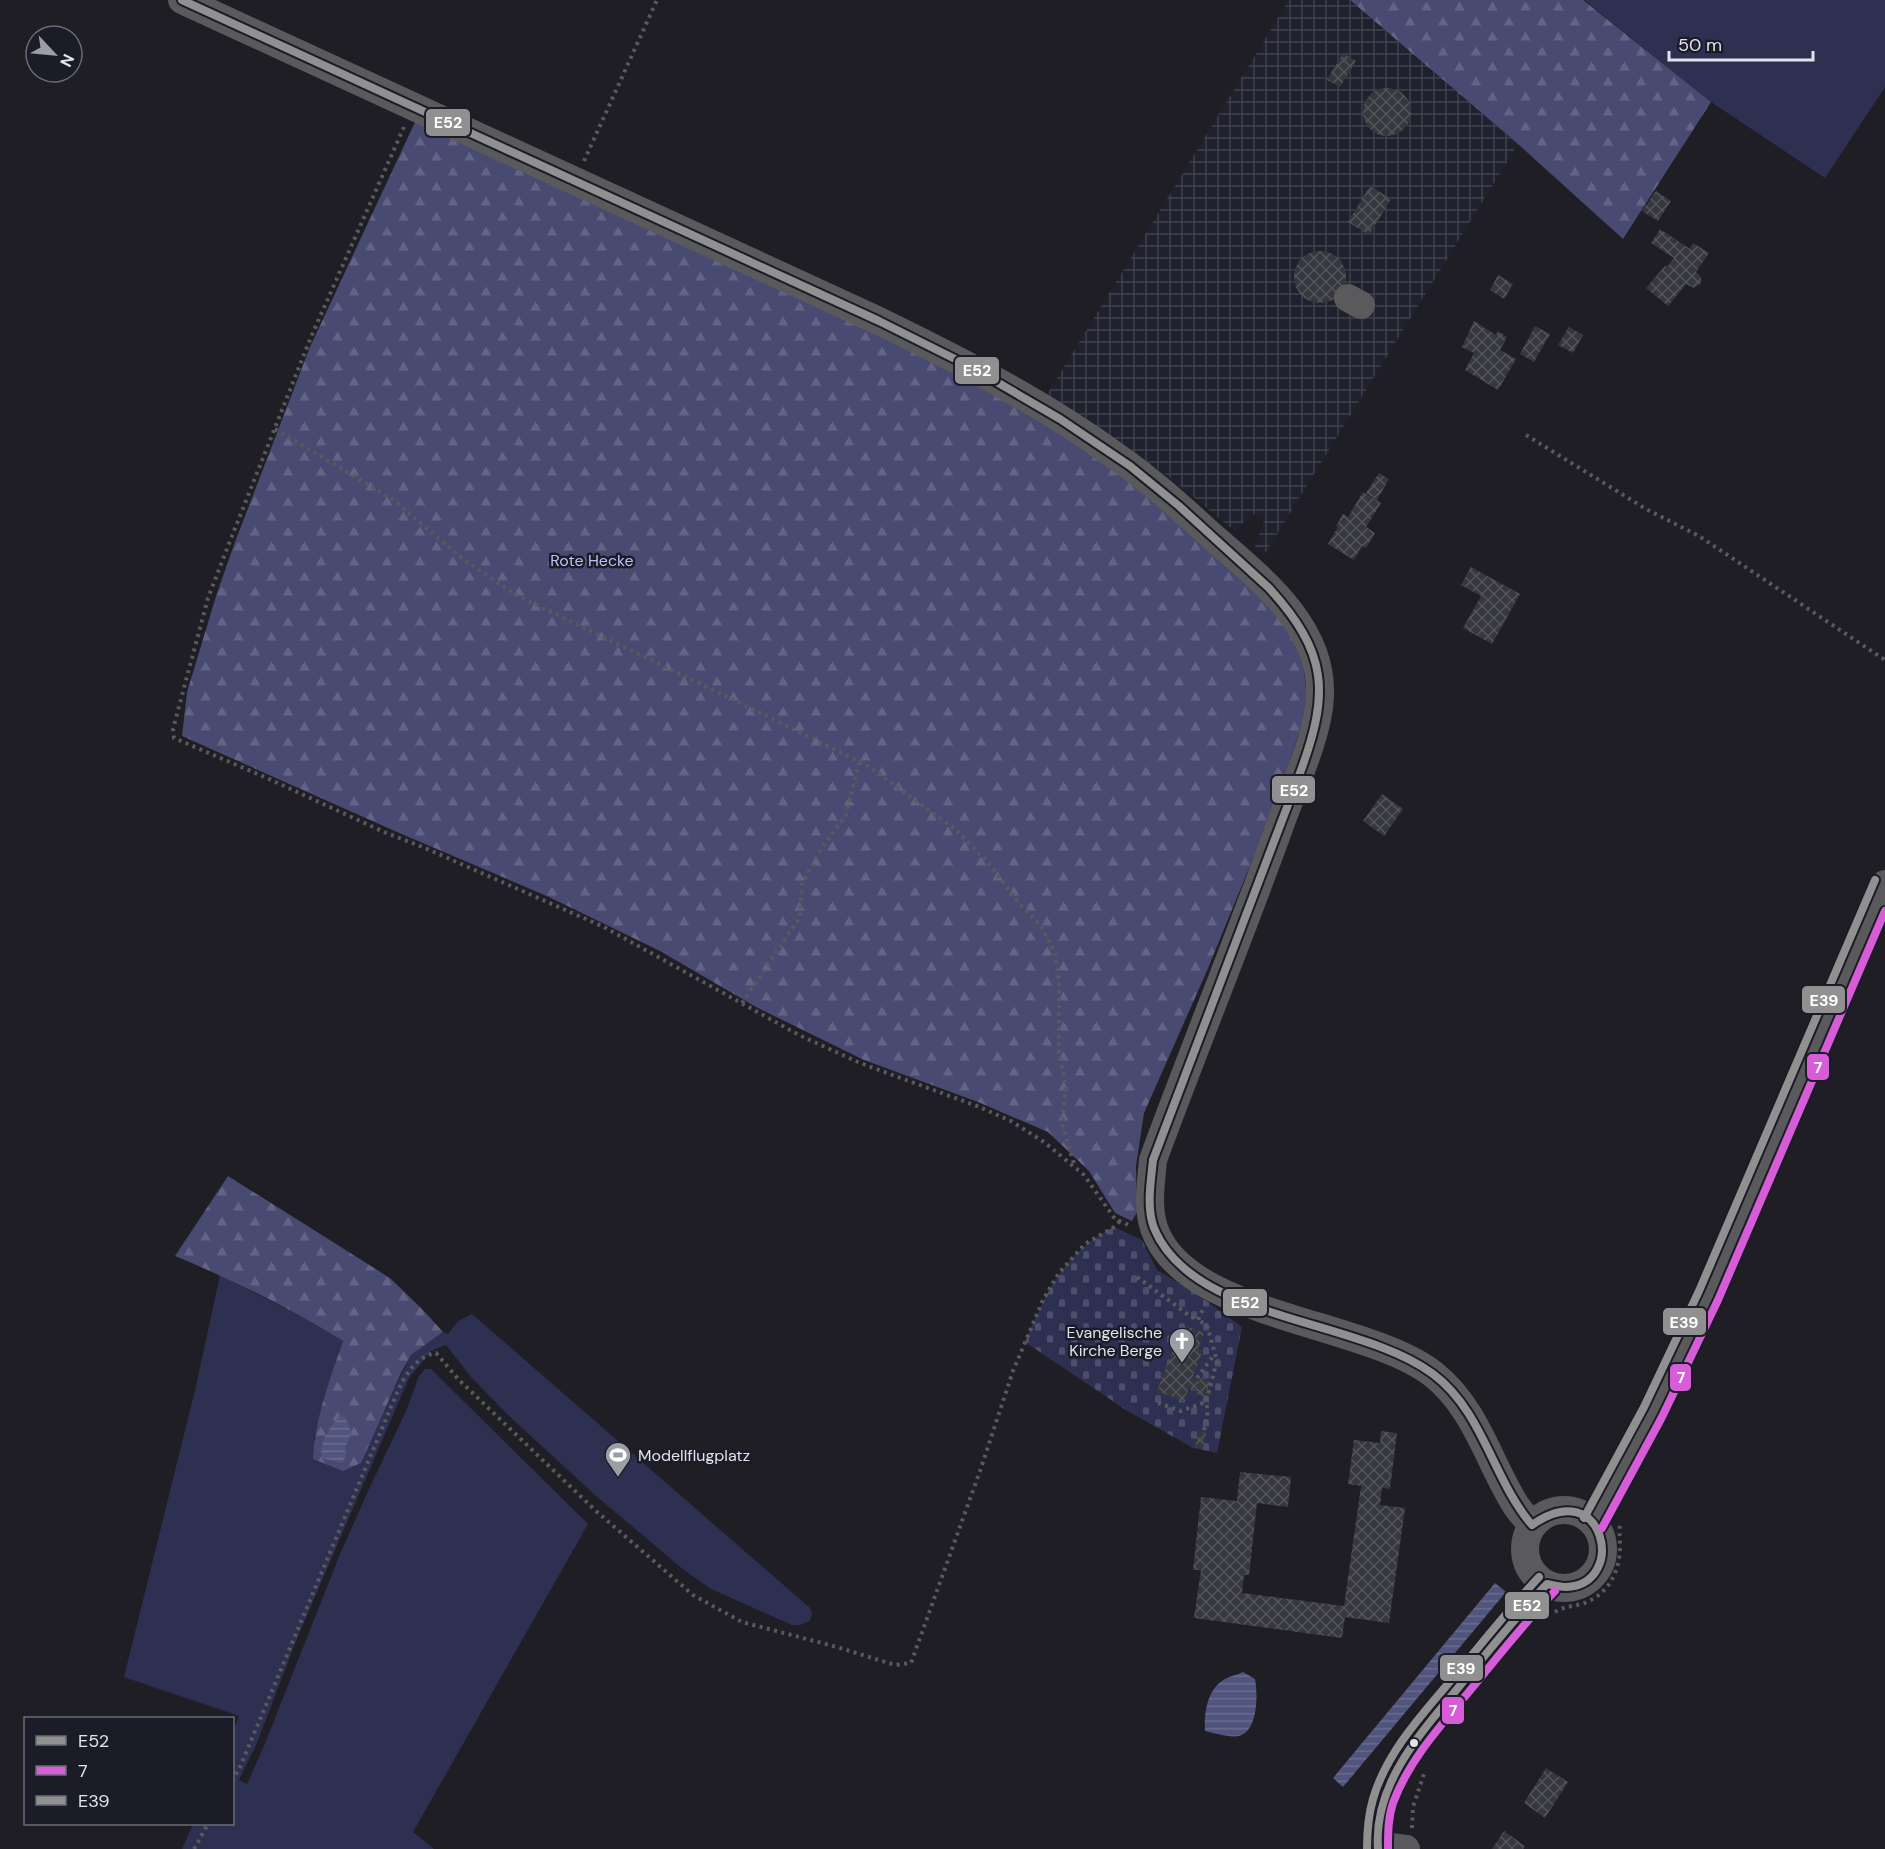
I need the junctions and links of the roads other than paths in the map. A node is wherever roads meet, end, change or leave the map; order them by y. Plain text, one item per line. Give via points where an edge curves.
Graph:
1 (182, 0) edge
2 (1885, 884) edge
3 (1593, 1523) junction
4 (1532, 1525) junction
5 (1547, 1584) junction
6 (1410, 1841) edge
7 (1380, 1849) edge

1 - 4 street via 960,360 1059,417 1135,471 1279,597 1313,655 1320,695 1317,721 1153,1160 1149,1207 1161,1243 1193,1275 1265,1309 1393,1351 1447,1386 1471,1419 1516,1507
2 - 3 street via 1709,1295 1653,1412
3 - 4 street via 1583,1515 1557,1511
3 - 5 street via 1602,1543 1595,1573 1578,1586 1557,1588
4 - 5 street via 1525,1545 1526,1557 1537,1578
5 - 7 street via 1401,1762 1378,1826
6 - 7 street

